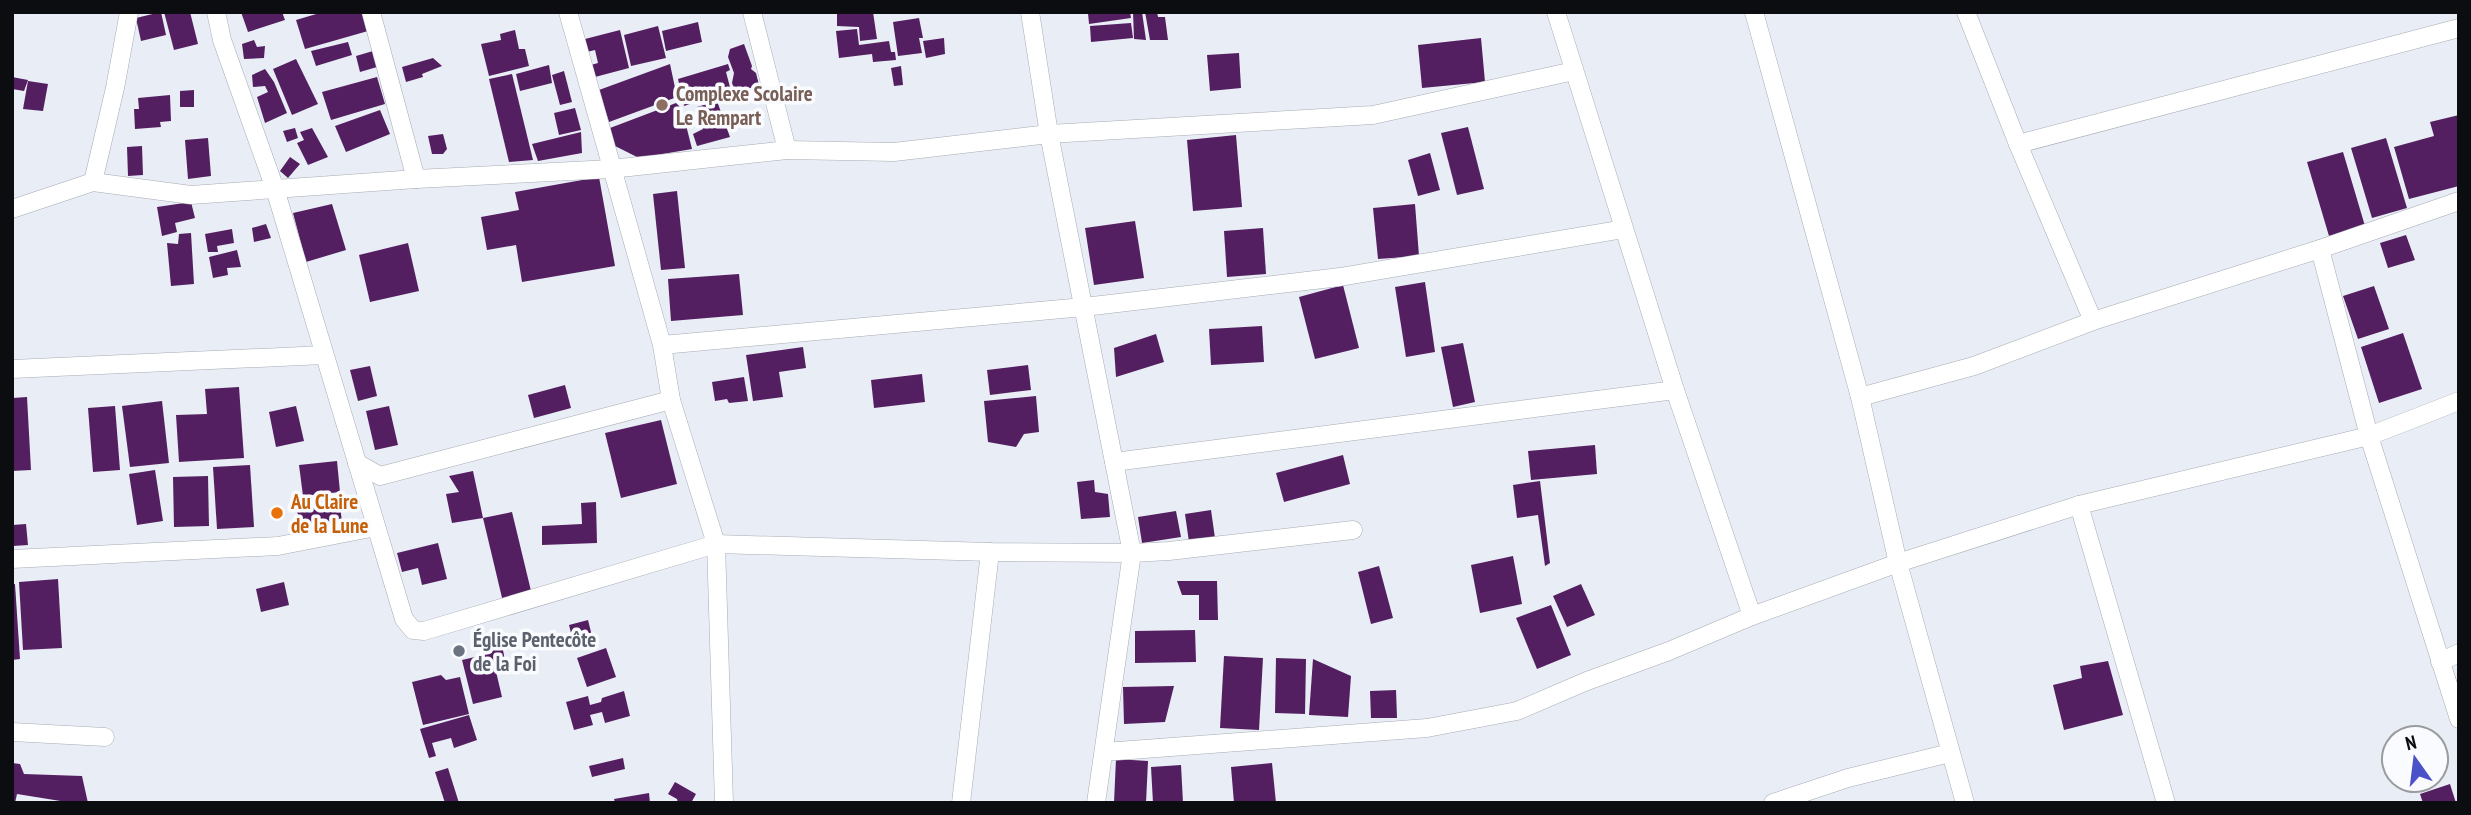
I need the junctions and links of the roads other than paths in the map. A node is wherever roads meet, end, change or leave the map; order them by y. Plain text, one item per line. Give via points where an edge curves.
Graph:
1 (129, 12) edge
2 (216, 12) edge
3 (371, 12) edge
4 (568, 12) edge
5 (752, 12) edge
6 (1030, 12) edge
7 (1556, 12) edge
8 (1754, 12) edge
9 (1966, 12) edge
10 (2459, 28) edge
11 (1574, 71) junction
12 (1049, 134) junction
13 (2018, 144) junction
14 (787, 150) junction
15 (611, 169) junction
16 (416, 179) junction
17 (93, 182) junction
18 (275, 190) junction
19 (2459, 201) edge
20 (12, 209) edge
21 (1624, 229) junction
22 (2320, 249) junction
23 (1084, 307) junction
24 (2093, 321) junction
25 (662, 345) junction
26 (324, 355) junction
27 (12, 369) edge
28 (1675, 390) junction
29 (1860, 397) junction
30 (671, 400) junction
31 (2459, 401) edge
32 (2369, 436) junction
33 (1114, 462) junction
34 (358, 463) junction
35 (2079, 505) junction
36 (376, 527) junction
37 (1353, 530) dead end
38 (716, 544) junction
39 (990, 552) junction
40 (1132, 553) junction
41 (12, 559) edge
42 (1898, 563) junction
43 (1752, 616) junction
44 (2459, 653) edge
45 (2440, 662) junction
46 (2459, 719) edge
47 (12, 733) edge
48 (105, 737) dead end
49 (1104, 752) junction
50 (1950, 753) junction
51 (724, 803) edge
52 (961, 803) edge
53 (1096, 803) edge
54 (1773, 803) edge
55 (1965, 803) edge
56 (2166, 803) edge

1 - 17 street
2 - 18 street
3 - 16 street
4 - 15 street
5 - 14 street
6 - 12 street
7 - 11 street
8 - 29 street
9 - 13 street
10 - 13 street
11 - 12 street via 1373,116
11 - 21 street
12 - 14 street via 894,152
12 - 23 street
13 - 24 street
14 - 15 street
15 - 16 street
15 - 25 street
16 - 18 street
17 - 18 street via 191,195
17 - 20 street
18 - 26 street
19 - 22 street
21 - 23 street via 1340,277
21 - 28 street
22 - 24 street
22 - 32 street
23 - 25 street
23 - 33 street
24 - 29 street via 1974,366
25 - 30 street
26 - 27 street
26 - 34 street
28 - 33 street
28 - 43 street
29 - 42 street
30 - 34 street via 380,476
30 - 38 street
31 - 32 street
32 - 35 street
32 - 45 street
33 - 40 street
34 - 36 street
35 - 42 street
35 - 56 street
36 - 38 street via 404,619 413,630 424,631
36 - 41 street via 278,546
37 - 40 street
38 - 39 street
38 - 51 street
39 - 40 street
39 - 52 street
40 - 49 street
42 - 43 street
42 - 50 street
43 - 49 street via 1517,711 1427,729
44 - 45 street
45 - 46 street
47 - 48 street
49 - 53 street
50 - 54 street
50 - 55 street

